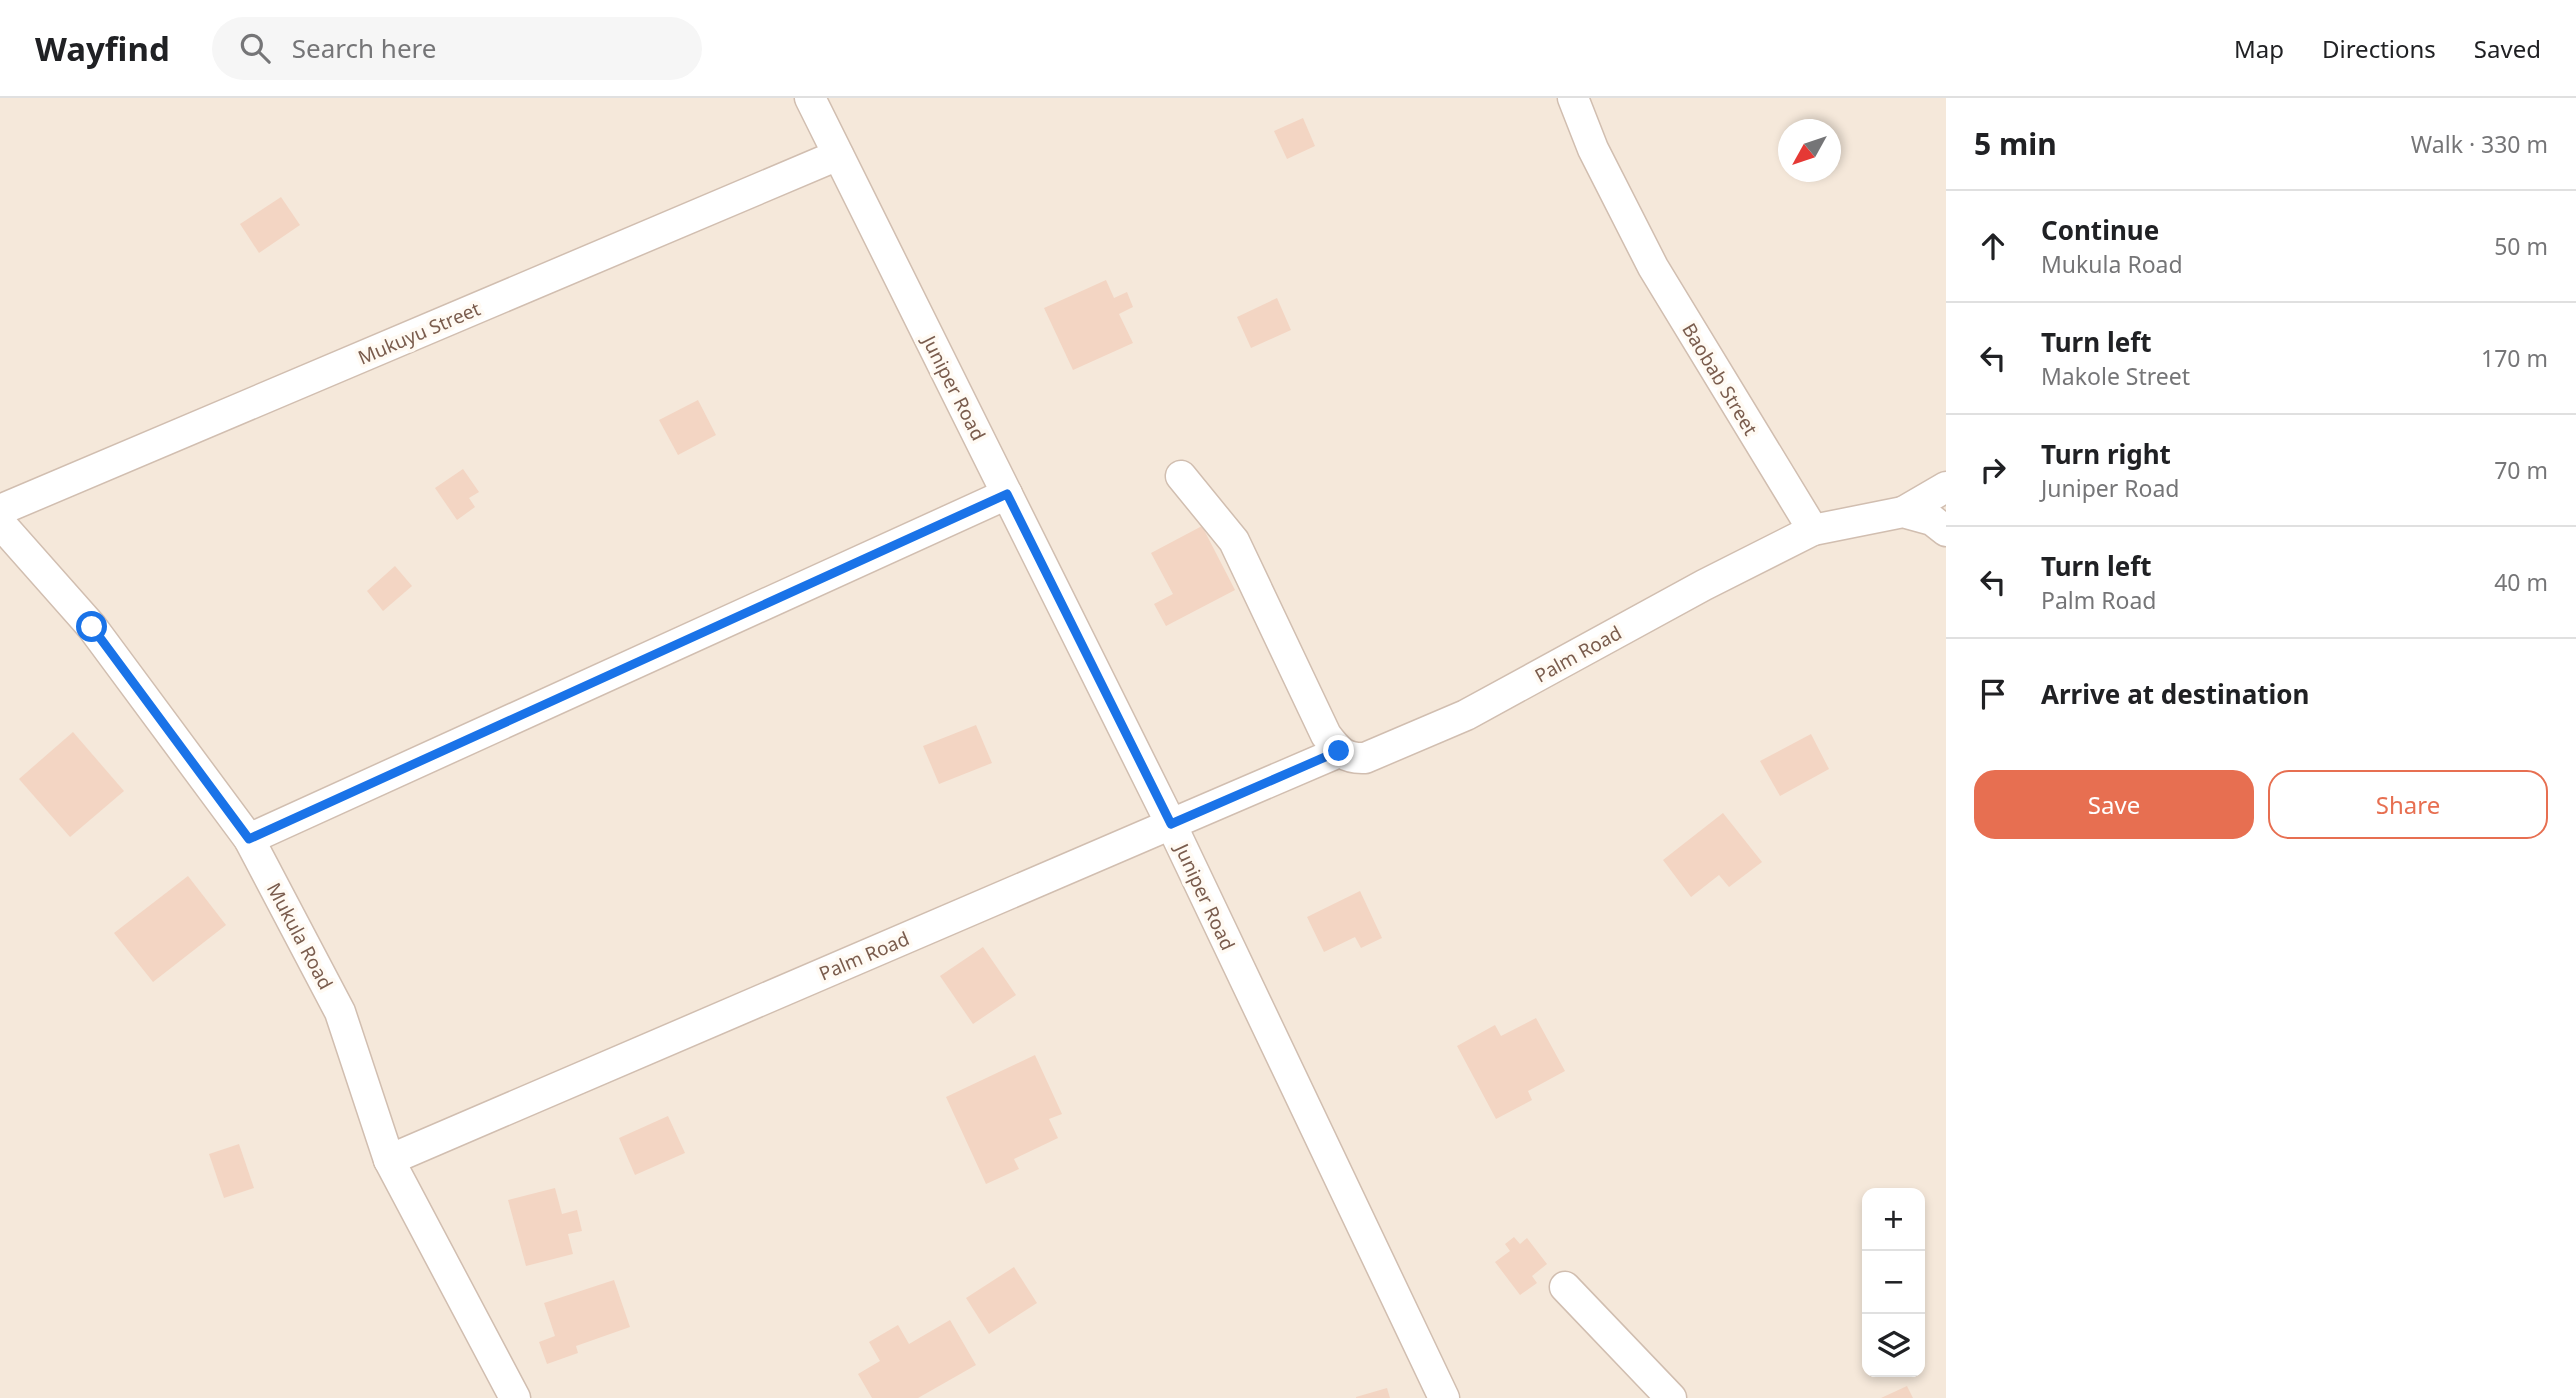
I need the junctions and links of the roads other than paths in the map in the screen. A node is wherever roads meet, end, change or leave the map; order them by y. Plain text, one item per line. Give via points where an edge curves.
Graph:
1 (810, 98) edge
2 (1573, 98) edge
3 (838, 155) junction
4 (1181, 476) dead end
5 (1946, 487) edge
6 (1007, 494) junction
7 (0, 510) edge
8 (1903, 512) junction
9 (0, 523) edge
10 (1813, 530) junction
11 (1946, 531) edge
12 (1339, 751) junction
13 (1171, 824) junction
14 (249, 839) junction
15 (389, 1160) junction
16 (1564, 1287) dead end
17 (515, 1398) edge
18 (1444, 1398) edge
19 (1671, 1398) edge

1 - 3 street, Juniper Road
2 - 10 street, Baobab Street via 1593,149 1653,267
3 - 6 street, Juniper Road
3 - 7 street, Mukuyu Street
4 - 12 street via 1234,541 1326,735
5 - 8 street
6 - 13 street, Juniper Road
6 - 14 street
8 - 10 street
8 - 11 street via 1932,520
9 - 14 street, Mukula Road via 92,627
10 - 12 street, Palm Road via 1466,715 1365,758 1349,758
12 - 13 street, Palm Road
13 - 15 street, Palm Road
13 - 18 street, Juniper Road
14 - 15 street, Mukula Road via 340,1012
15 - 17 street, Mukula Road
16 - 19 street

